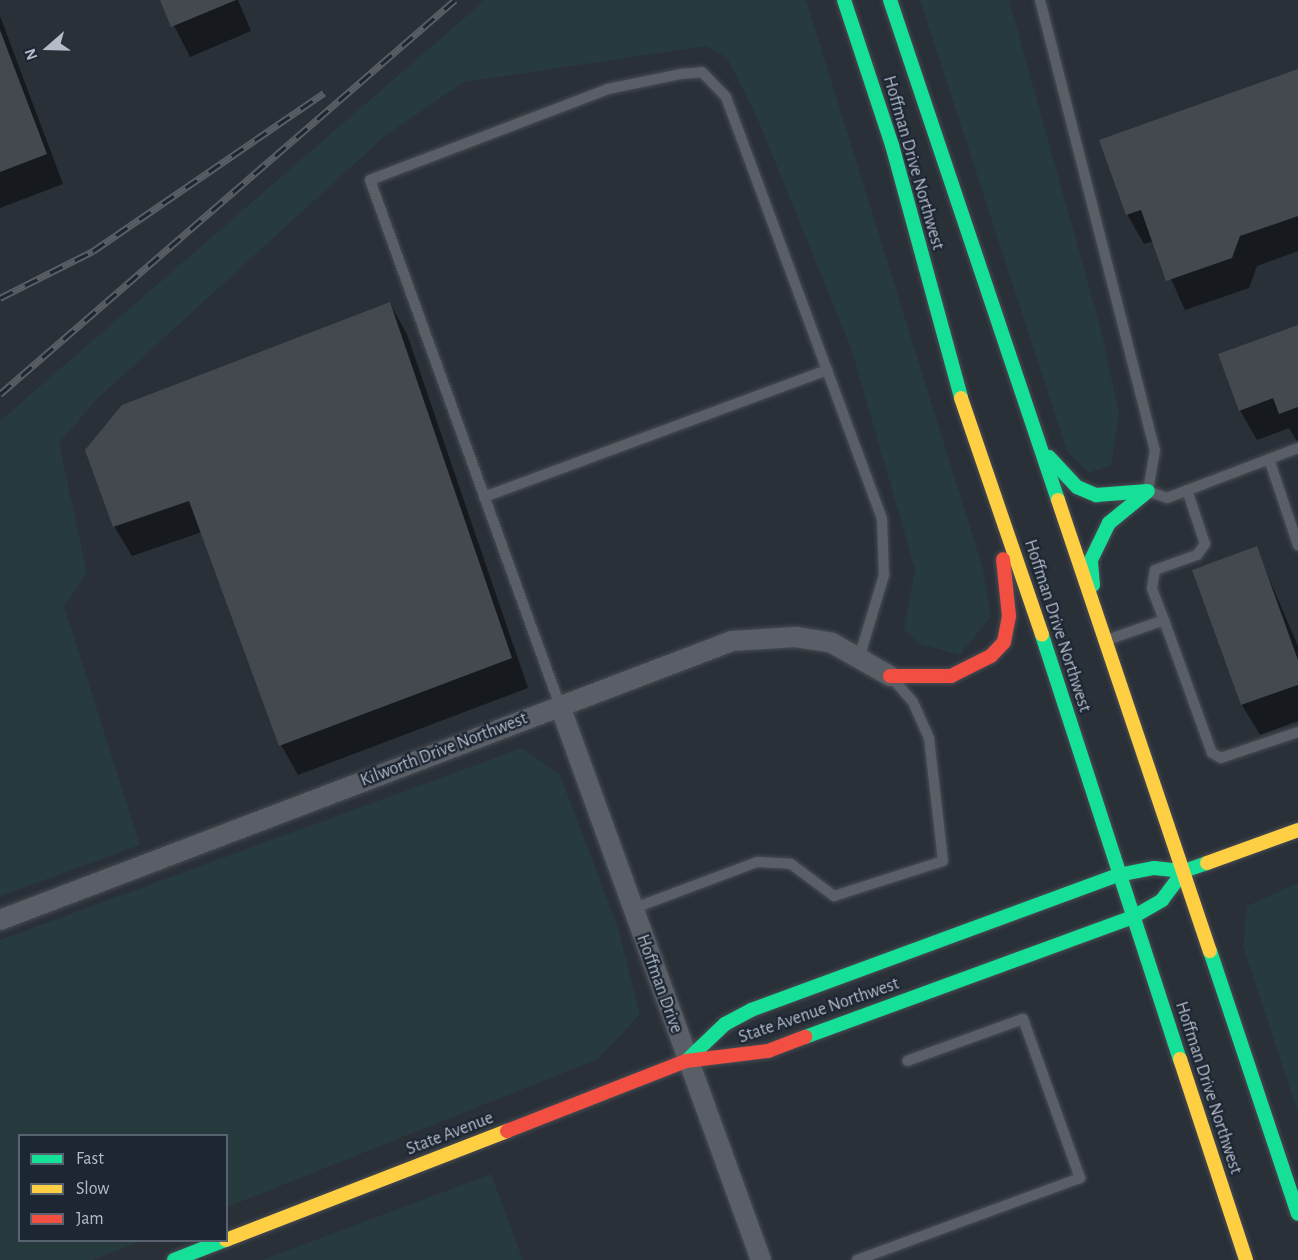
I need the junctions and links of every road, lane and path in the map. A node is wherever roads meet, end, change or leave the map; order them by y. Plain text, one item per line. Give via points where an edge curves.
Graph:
1 (844, 0) edge
2 (890, 0) edge
3 (1040, 0) edge
4 (827, 370) junction
5 (1036, 439) junction
6 (1298, 448) edge
7 (977, 455) junction
8 (1269, 459) junction
9 (1187, 490) junction
10 (1148, 491) junction
11 (484, 497) junction
12 (1298, 545) edge
13 (1094, 604) junction
14 (1164, 620) junction
15 (1107, 640) junction
16 (860, 655) junction
17 (890, 676) junction
18 (560, 706) junction
19 (1298, 732) edge
20 (1298, 830) edge
21 (1184, 871) junction
22 (1118, 875) junction
23 (632, 909) junction
24 (1133, 917) junction
25 (0, 920) edge
26 (686, 1061) junction
27 (907, 1061) dead end
28 (1298, 1214) edge
29 (1237, 1235) junction
30 (228, 1239) edge
31 (221, 1242) edge
32 (884, 1255) edge
33 (174, 1260) edge
34 (761, 1260) edge
35 (857, 1260) edge
36 (1241, 1260) edge
37 (1246, 1260) edge

1 - 7 main road, Hoffman Drive Northwest via 892,145
2 - 5 main road, Hoffman Drive Northwest
3 - 10 lane via 1155,450
4 - 11 lane
4 - 11 lane via 717,82 702,72 681,74 586,96 370,180
4 - 16 lane via 882,519 887,548
5 - 10 main road via 1077,487 1096,495
5 - 13 main road, Hoffman Drive Northwest
6 - 8 lane
7 - 17 main road via 1007,574 1004,642 972,670 951,676
7 - 22 main road, Hoffman Drive Northwest via 996,495
8 - 9 lane
8 - 12 lane
9 - 10 lane via 1167,498
9 - 14 lane via 1205,544 1197,555 1155,570 1152,588
10 - 13 main road via 1123,508 1099,541 1091,560
11 - 18 lane
13 - 15 main road, Hoffman Drive Northwest
14 - 15 lane
14 - 19 lane via 1212,753 1221,758
15 - 21 main road, Hoffman Drive Northwest
16 - 17 street, Kilworth Drive Northwest
16 - 18 street, Kilworth Drive Northwest via 796,637 732,640
17 - 23 lane via 913,702 929,738 944,861 834,897 791,864 757,862
18 - 23 street, Hoffman Drive
18 - 25 street, Kilworth Drive Northwest
20 - 21 main road, State Avenue Northwest
21 - 22 main road, State Avenue Northwest via 1154,868
21 - 24 main road, State Avenue Northwest via 1162,900
21 - 28 main road, Hoffman Drive Northwest
22 - 24 main road, Hoffman Drive Northwest
22 - 26 main road, State Avenue Northwest via 751,1010 725,1024
23 - 26 street, Hoffman Drive
24 - 26 main road, State Avenue Northwest via 768,1052
24 - 29 main road, Hoffman Drive Northwest
26 - 30 main road, State Avenue
26 - 34 street, Hoffman Drive
27 - 32 lane via 1023,1019 1080,1178
29 - 36 main road
29 - 37 main road, Hoffman Drive Northwest
31 - 33 main road, State Avenue
32 - 35 lane

